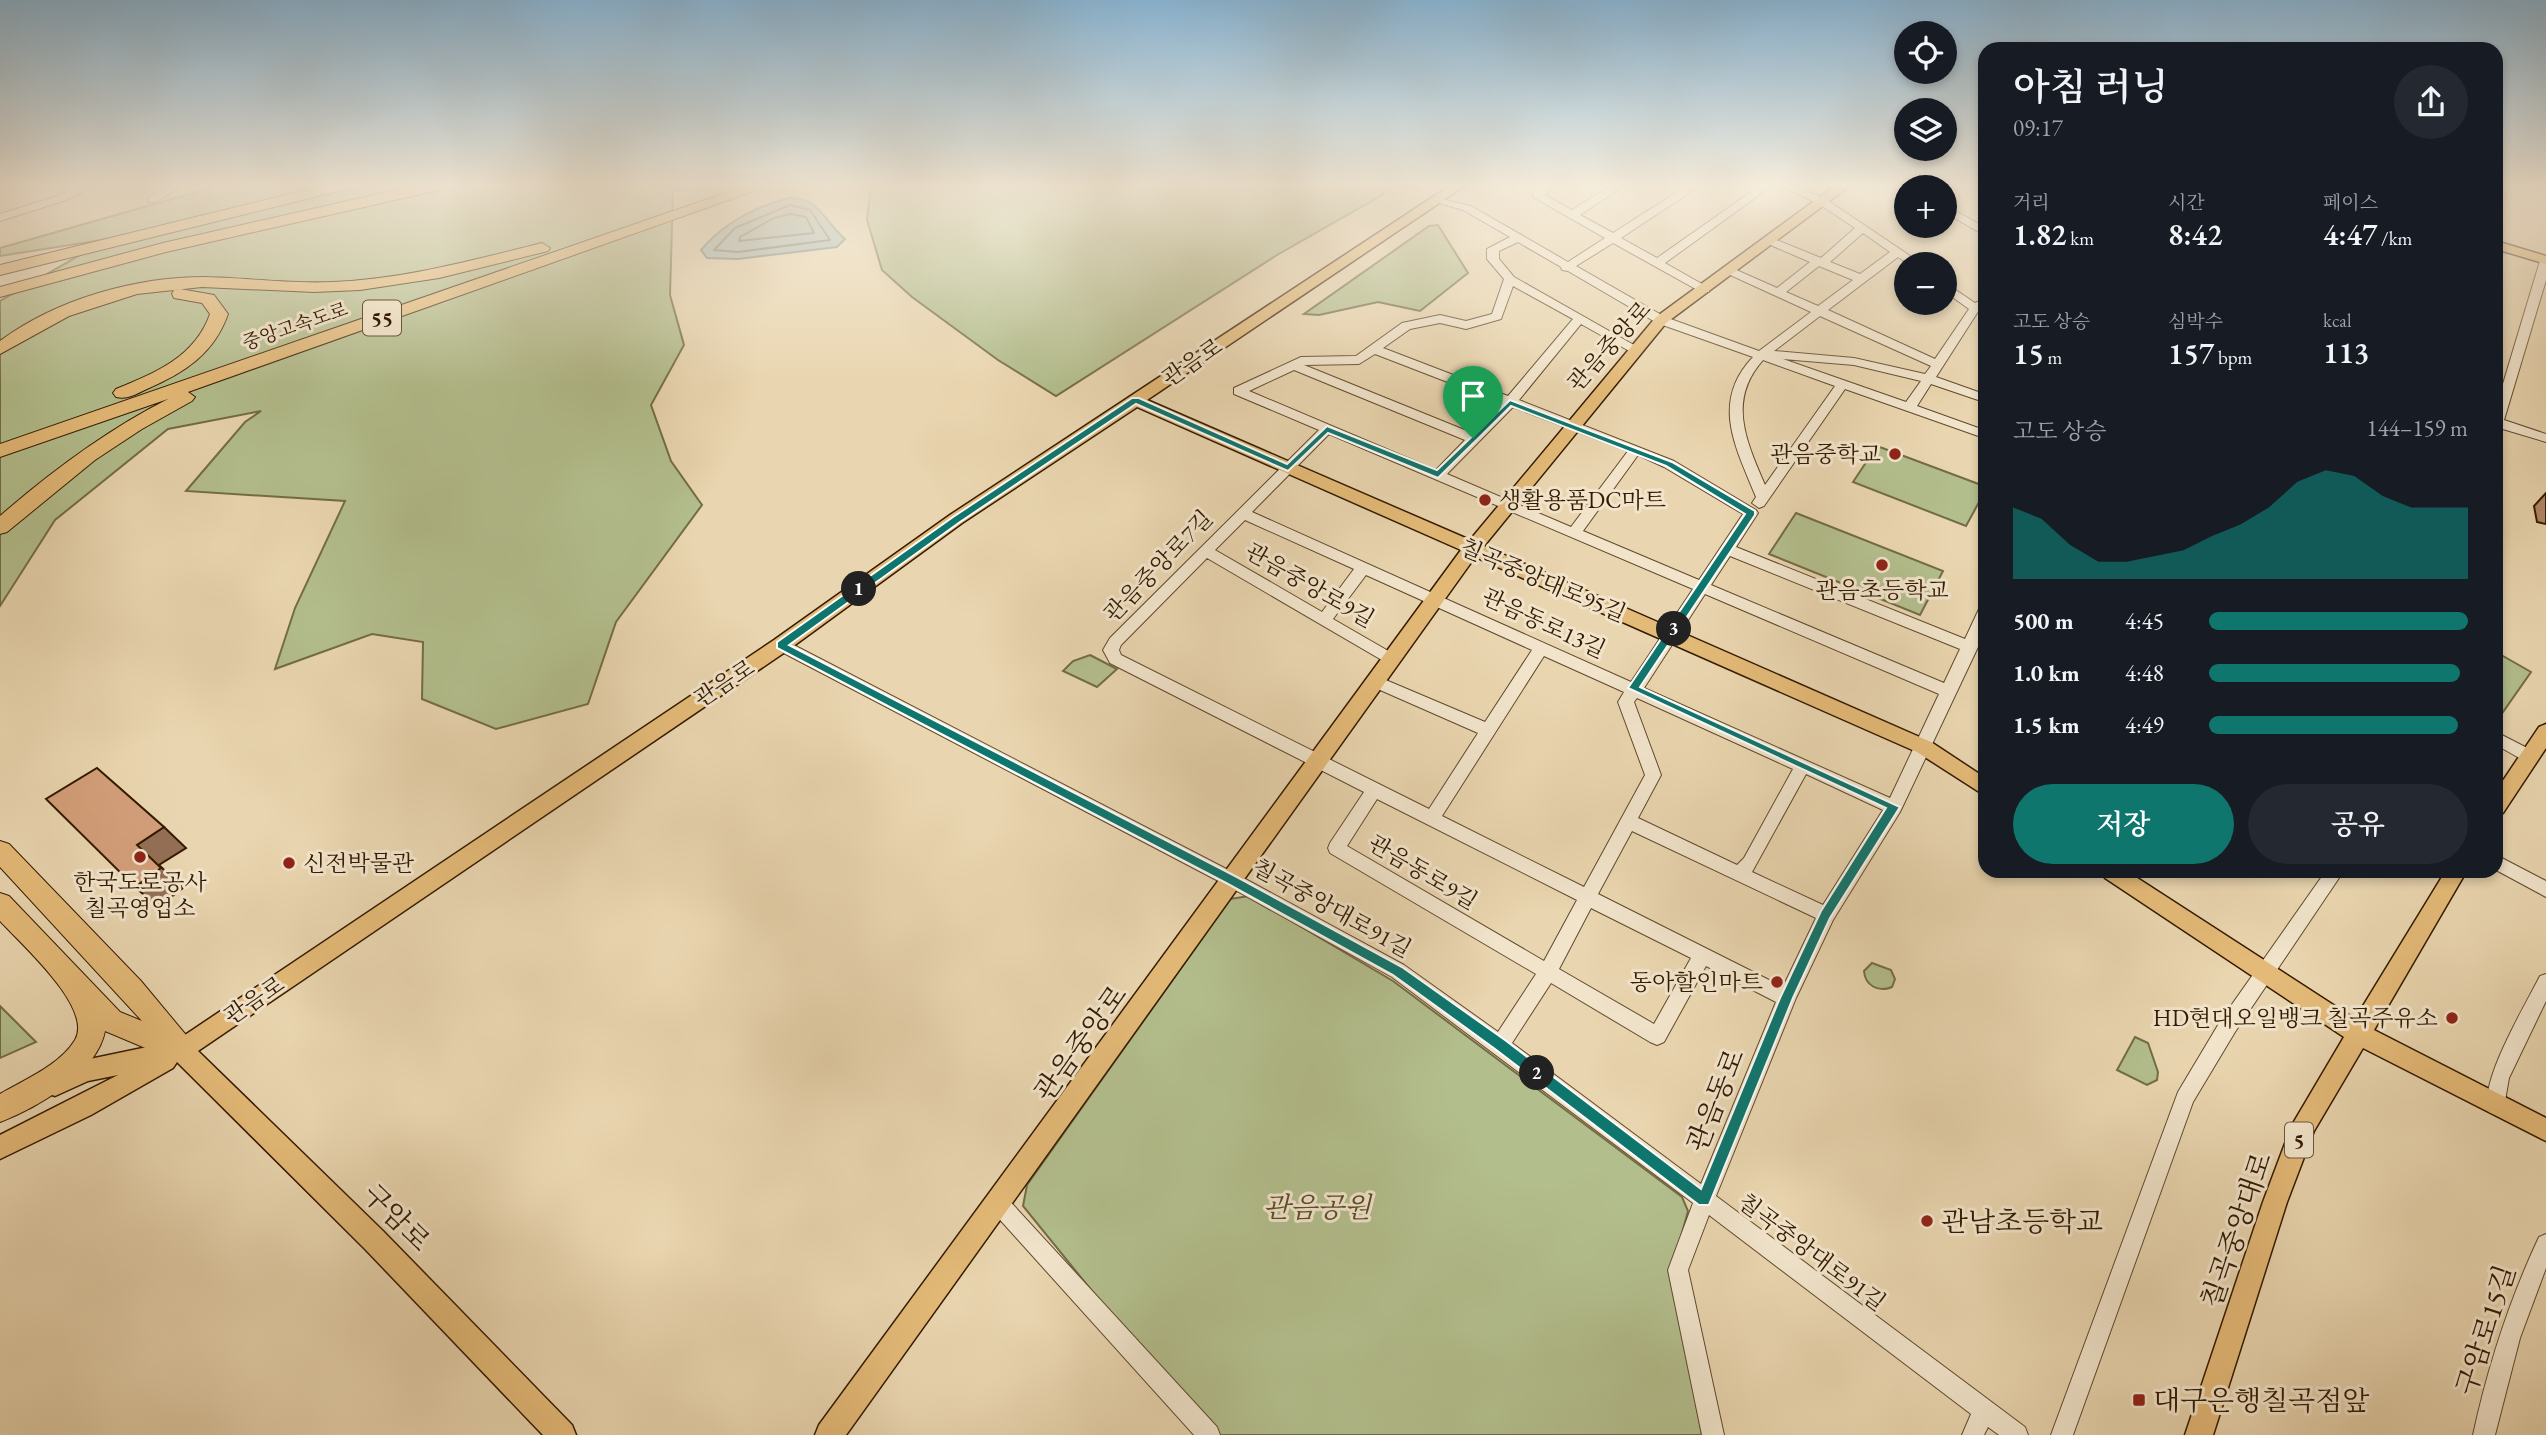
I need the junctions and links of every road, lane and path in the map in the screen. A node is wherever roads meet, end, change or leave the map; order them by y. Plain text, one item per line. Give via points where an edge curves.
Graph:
1 (73, 252) edge
2 (107, 252) edge
3 (134, 252) edge
4 (148, 252) edge
5 (526, 252) edge
6 (548, 252) edge
7 (571, 252) edge
8 (1357, 252) edge
9 (1493, 252) edge
10 (1540, 252) edge
11 (1594, 252) edge
12 (1640, 252) edge
13 (1673, 252) edge
14 (1755, 252) edge
15 (1796, 252) edge
16 (1832, 252) edge
17 (2519, 252) edge
18 (1894, 254) edge
19 (2546, 260) edge
20 (1659, 262) junction
21 (1820, 262) junction
22 (1566, 268) junction
23 (0, 270) edge
24 (1730, 271) junction
25 (0, 279) edge
26 (1510, 279) junction
27 (1861, 279) junction
28 (0, 285) edge
29 (1704, 290) junction
30 (0, 292) edge
31 (1779, 292) junction
32 (1957, 292) edge
33 (1978, 304) edge
34 (1978, 308) edge
35 (1818, 310) junction
36 (1580, 318) junction
37 (1661, 320) junction
38 (368, 323) junction
39 (0, 349) edge
40 (1373, 349) junction
41 (1635, 349) junction
42 (1760, 356) junction
43 (0, 358) edge
44 (1937, 364) junction
45 (1293, 365) junction
46 (1929, 376) junction
47 (1842, 384) junction
48 (1978, 396) edge
49 (1135, 400) junction
50 (2503, 400) edge
51 (1510, 402) junction
52 (1909, 408) junction
53 (2503, 425) edge
54 (1570, 426) junction
55 (1327, 429) junction
56 (1978, 432) edge
57 (0, 435) edge
58 (1473, 438) junction
59 (2546, 438) edge
60 (0, 442) edge
61 (1636, 449) junction
62 (0, 451) edge
63 (1288, 468) junction
64 (1438, 475) junction
65 (1763, 497) junction
66 (1510, 505) junction
67 (1242, 513) junction
68 (1751, 513) junction
69 (0, 527) edge
70 (1574, 533) junction
71 (1727, 549) junction
72 (1204, 550) junction
73 (1471, 550) junction
74 (1364, 567) junction
75 (1700, 587) junction
76 (1436, 598) junction
77 (1324, 620) junction
78 (1978, 628) edge
79 (1670, 635) junction
80 (781, 645) junction
81 (1542, 647) junction
82 (1970, 647) junction
83 (1392, 660) junction
84 (1376, 682) junction
85 (1633, 688) junction
86 (1949, 692) junction
87 (1488, 730) junction
88 (2546, 732) edge
89 (2503, 742) edge
90 (1924, 747) junction
91 (2529, 756) junction
92 (1318, 760) junction
93 (1803, 765) junction
94 (1978, 783) edge
95 (1375, 789) junction
96 (2503, 796) edge
97 (1894, 807) junction
98 (1432, 818) junction
99 (1630, 822) junction
100 (0, 851) edge
101 (2503, 866) edge
102 (1739, 873) junction
103 (2121, 878) edge
104 (2330, 878) edge
105 (2452, 878) edge
106 (1232, 880) junction
107 (2546, 890) edge
108 (1588, 897) junction
109 (0, 904) edge
110 (1826, 915) junction
111 (1702, 955) junction
112 (1547, 973) junction
113 (2267, 974) junction
114 (2546, 982) edge
115 (75, 983) junction
116 (1787, 998) junction
117 (2359, 1034) junction
118 (1500, 1045) junction
119 (181, 1050) junction
120 (2496, 1106) junction
121 (0, 1109) edge
122 (2546, 1130) edge
123 (0, 1147) edge
124 (1704, 1200) junction
125 (999, 1204) junction
126 (2546, 1244) edge
127 (1983, 1411) junction
128 (562, 1435) edge
129 (829, 1435) edge
130 (1209, 1435) edge
131 (1713, 1435) edge
132 (1973, 1435) edge
133 (2017, 1435) edge
134 (2062, 1435) edge
135 (2199, 1435) edge
136 (2484, 1435) edge

1 - 23 highway
2 - 25 highway
3 - 28 highway
4 - 30 highway
5 - 39 highway via 386,283 331,287 183,283 129,291 68,311
6 - 60 highway, 중앙고속도로 / 55
7 - 38 highway, 중앙고속도로 / 55
8 - 49 main road, 관음로
9 - 26 street via 1493,259
10 - 22 street
11 - 22 street
12 - 20 street
13 - 20 street
14 - 24 main road, 관음중앙로
15 - 21 street
16 - 21 street
17 - 19 main road
18 - 27 street
19 - 50 street
20 - 29 street
21 - 27 street
21 - 31 street
22 - 37 street
24 - 29 main road, 관음중앙로
24 - 31 street
26 - 36 street
26 - 40 street via 1497,316 1466,325 1429,320 1406,326
27 - 35 street
29 - 37 main road, 관음중앙로
31 - 35 street
32 - 33 street
34 - 44 street
35 - 42 street
35 - 44 street
36 - 41 street
36 - 51 street
37 - 41 main road, 관음중앙로
37 - 42 street
38 - 62 highway, 중앙고속도로 / 55
38 - 69 highway via 227,378 135,425 63,471
40 - 45 street via 1359,360 1324,358
40 - 51 street
41 - 54 main road, 관음중앙로
42 - 46 street via 1806,355
42 - 47 street
42 - 65 street via 1743,377 1735,418
43 - 57 highway via 74,313 134,295 176,293 208,299 219,314 215,331 196,354 164,375
44 - 46 street
45 - 55 street via 1238,391
45 - 58 street
46 - 48 street
46 - 52 street
47 - 52 street
47 - 65 street
49 - 63 main road, 칠곡중앙대로95길
49 - 80 main road, 관음로 via 956,519
51 - 54 street
51 - 58 street
52 - 56 street
53 - 59 street
54 - 61 street
54 - 66 main road, 관음중앙로
55 - 63 street, 관음중앙로7길
55 - 64 street
58 - 64 street
61 - 68 street
61 - 70 street
63 - 67 street, 관음중앙로7길
63 - 73 main road, 칠곡중앙대로95길
64 - 66 street
65 - 68 street
66 - 70 street
66 - 73 main road, 관음중앙로
67 - 72 street, 관음중앙로7길
67 - 74 street, 관음중앙로9길
68 - 71 street
70 - 75 street
71 - 75 street
71 - 82 street
72 - 77 street, 관음중앙로9길
72 - 92 street, 관음중앙로7길 via 1115,642 1111,650 1115,659
73 - 76 main road, 관음중앙로
73 - 79 main road, 칠곡중앙대로95길
74 - 76 street, 관음중앙로9길
74 - 77 street
75 - 79 street
75 - 86 street
76 - 81 street, 관음동로13길
76 - 83 main road, 관음중앙로
77 - 83 street, 관음중앙로9길
78 - 82 street, 관음동로
79 - 85 street
79 - 90 main road, 칠곡중앙대로95길
80 - 106 street, 칠곡중앙대로91길
80 - 119 main road, 관음로
81 - 85 street, 관음동로13길
81 - 87 street
82 - 86 street, 관음동로
83 - 84 main road, 관음중앙로
84 - 87 street
84 - 92 main road, 관음중앙로
85 - 93 street, 관음동로13길
85 - 99 street via 1626,702 1653,775
86 - 90 street, 관음동로
87 - 98 street
88 - 91 main road
89 - 91 street
90 - 94 main road, 칠곡중앙대로95길
90 - 97 street, 관음동로
91 - 96 main road
92 - 95 street
92 - 106 main road, 관음중앙로
93 - 97 street, 관음동로13길
93 - 102 street via 1750,863
95 - 98 street
95 - 112 street, 관음동로9길 via 1336,848
97 - 110 street, 관음동로
98 - 108 street
99 - 102 street
99 - 108 street
100 - 119 highway via 132,989
101 - 107 street
102 - 110 street
103 - 113 main road
104 - 113 street
105 - 117 main road, 칠곡중앙대로 / 5
106 - 118 street, 칠곡중앙대로91길 via 1398,971
106 - 125 main road, 관음중앙로
108 - 111 street
108 - 112 street
109 - 115 highway
110 - 116 street, 관음동로
111 - 112 street, 관음동로9길 via 1657,1036
111 - 116 street
112 - 118 street
113 - 117 main road
113 - 134 street via 2228,1026 2185,1098
114 - 120 street via 2500,1077
115 - 119 highway via 110,1021
115 - 121 highway via 91,1019 91,1037 84,1051
116 - 124 street, 관음동로
117 - 120 main road
117 - 135 main road, 칠곡중앙대로 / 5 via 2304,1125 2274,1202
118 - 124 street, 칠곡중앙대로91길
119 - 121 main road, 관음로 via 85,1071
119 - 123 main road via 83,1107
119 - 128 main road, 구암로 via 452,1317
120 - 122 main road
124 - 127 street, 칠곡중앙대로91길
124 - 131 street, 관음동로 via 1678,1270
125 - 129 main road, 관음중앙로
125 - 130 street
126 - 136 street, 구암로15길 via 2526,1288
127 - 132 street
127 - 133 street, 칠곡중앙대로91길

